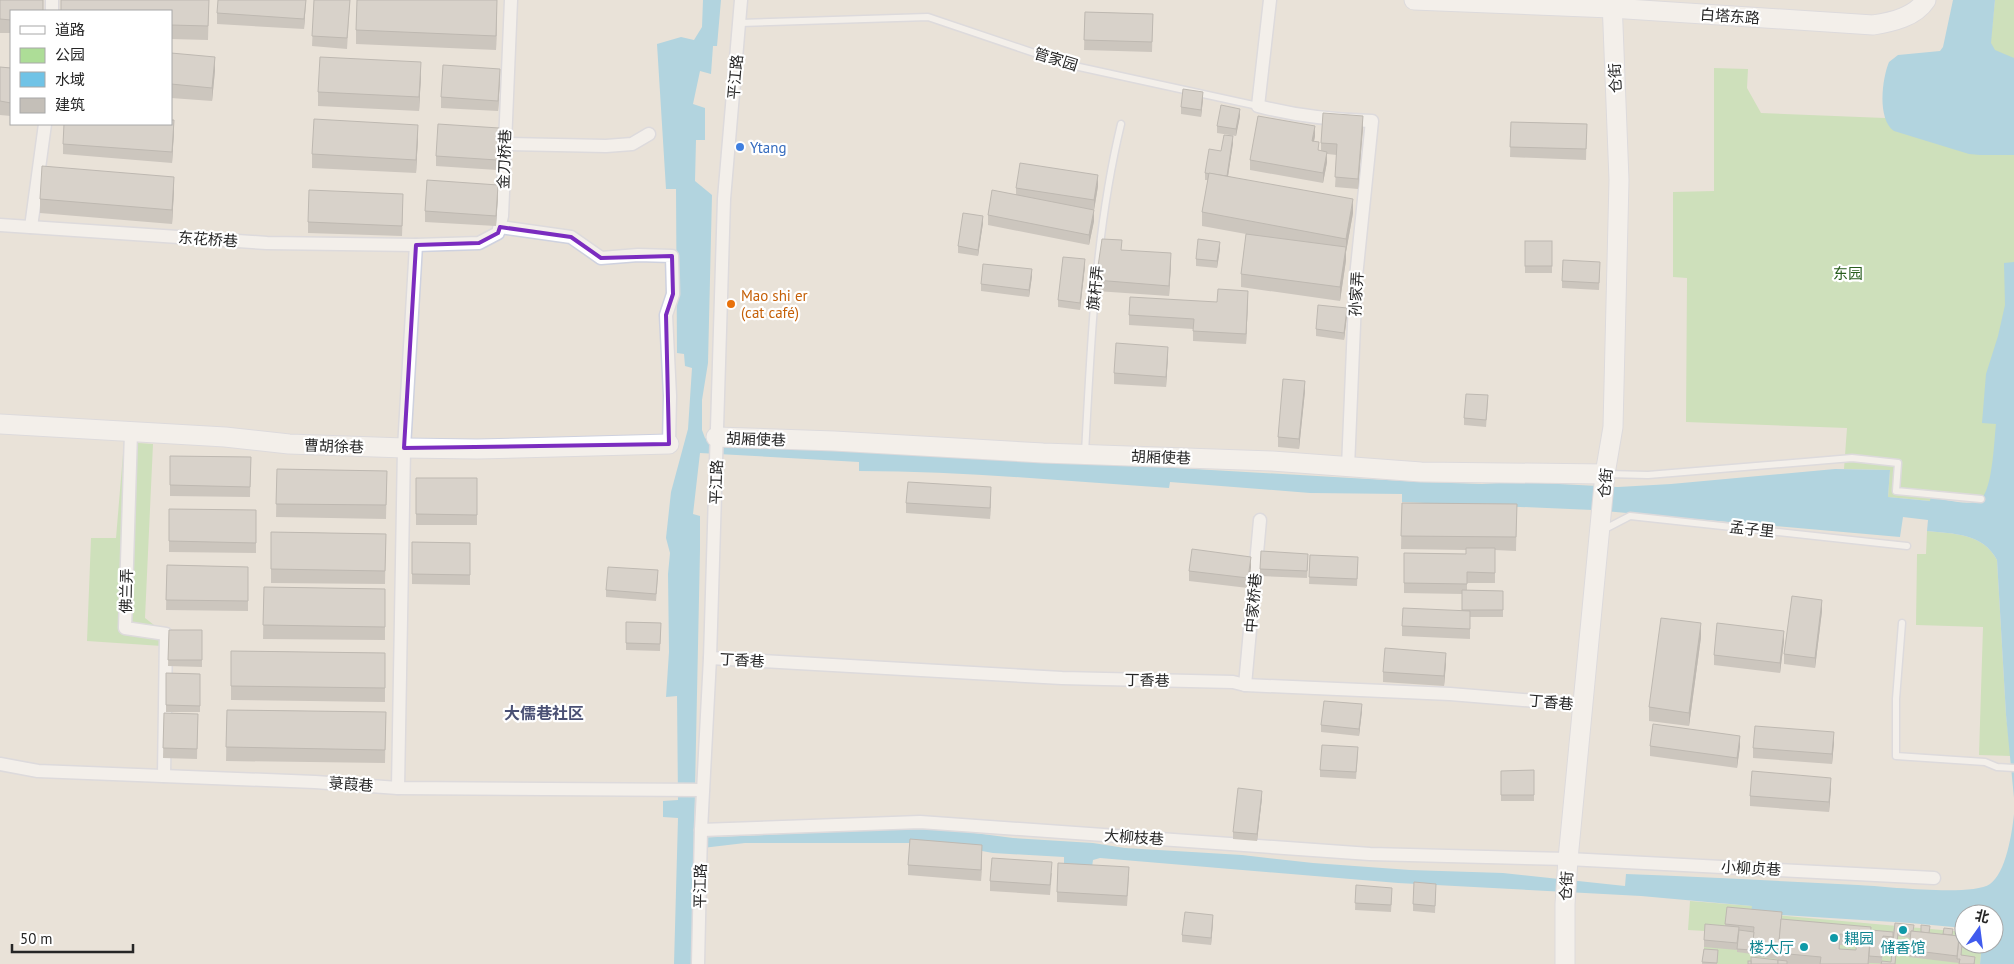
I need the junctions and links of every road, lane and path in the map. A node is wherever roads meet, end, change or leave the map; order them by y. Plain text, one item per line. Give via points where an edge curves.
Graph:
1 (511, 0) edge
2 (741, 0) edge
3 (1270, 0) edge
4 (1414, 0) edge
5 (1924, 3) edge
6 (1612, 4) edge
7 (740, 23) junction
8 (1258, 106) junction
9 (1372, 122) joint
10 (1121, 124) dead end
11 (45, 125) edge
12 (649, 134) dead end
13 (505, 144) junction
14 (0, 225) edge
15 (31, 227) junction
16 (500, 227) junction
17 (416, 245) junction
18 (0, 424) edge
19 (132, 432) junction
20 (717, 443) junction
21 (669, 444) joint
22 (404, 448) junction
23 (1085, 455) junction
24 (1348, 467) junction
25 (1605, 478) junction
26 (1981, 499) dead end
27 (1260, 520) dead end
28 (1600, 527) junction
29 (1907, 546) dead end
30 (1902, 623) dead end
31 (710, 658) junction
32 (1245, 685) junction
33 (1584, 705) junction
34 (0, 764) edge
35 (2010, 768) edge
36 (164, 776) junction
37 (398, 788) junction
38 (700, 790) junction
39 (701, 839) junction
40 (1568, 858) junction
41 (1934, 878) dead end
42 (698, 964) edge
43 (1565, 964) edge

1 - 13 street, 金刀桥巷
2 - 7 street, 平江路
3 - 8 street
4 - 6 street, 白塔东路
5 - 6 street, 白塔东路 via 1905,16 1873,25
6 - 25 street, 仓街 via 1619,180 1613,427
7 - 8 lane, 管家园 via 928,17 1070,65
7 - 20 street, 平江路 via 724,199
8 - 9 street, 管家园 via 1287,114
9 - 24 street, 孙家弄 via 1356,277
10 - 23 lane, 旗杆弄 via 1109,174 1092,310
11 - 15 street
12 - 13 street via 632,144 606,146
13 - 16 street, 金刀桥巷
14 - 15 street, 东花桥巷
15 - 17 street, 东花桥巷 via 267,243
16 - 17 street via 498,233 478,243
16 - 21 street via 571,237 601,258 672,256 673,294 666,315
17 - 22 street
18 - 19 street, 曹胡徐巷
19 - 22 street, 曹胡徐巷 via 289,444
19 - 36 street, 佛兰弄 via 125,628 166,634
20 - 23 street, 胡厢使巷 via 834,440
20 - 31 street, 平江路
21 - 22 street, 曹胡徐巷
22 - 37 street
23 - 24 street, 胡厢使巷 via 1272,461
24 - 25 street, 胡厢使巷
25 - 26 lane via 1852,458 1898,463 1896,491
25 - 28 street, 仓街
27 - 32 street, 中家桥巷
28 - 29 lane, 孟子里 via 1630,516
28 - 33 street, 仓街
30 - 35 lane via 1896,699 1896,756 1985,762
31 - 32 street, 丁香巷
31 - 38 street, 平江路
32 - 33 street, 丁香巷 via 1450,694
33 - 40 street, 仓街
34 - 36 street, 菉葭巷 via 38,771
36 - 37 street, 菉葭巷
37 - 38 street, 菉葭巷
38 - 39 street, 平江路
39 - 40 street, 大柳枝巷 via 920,822 1370,854
39 - 42 street, 平江路
40 - 41 street, 小柳贞巷
40 - 43 street, 仓街

